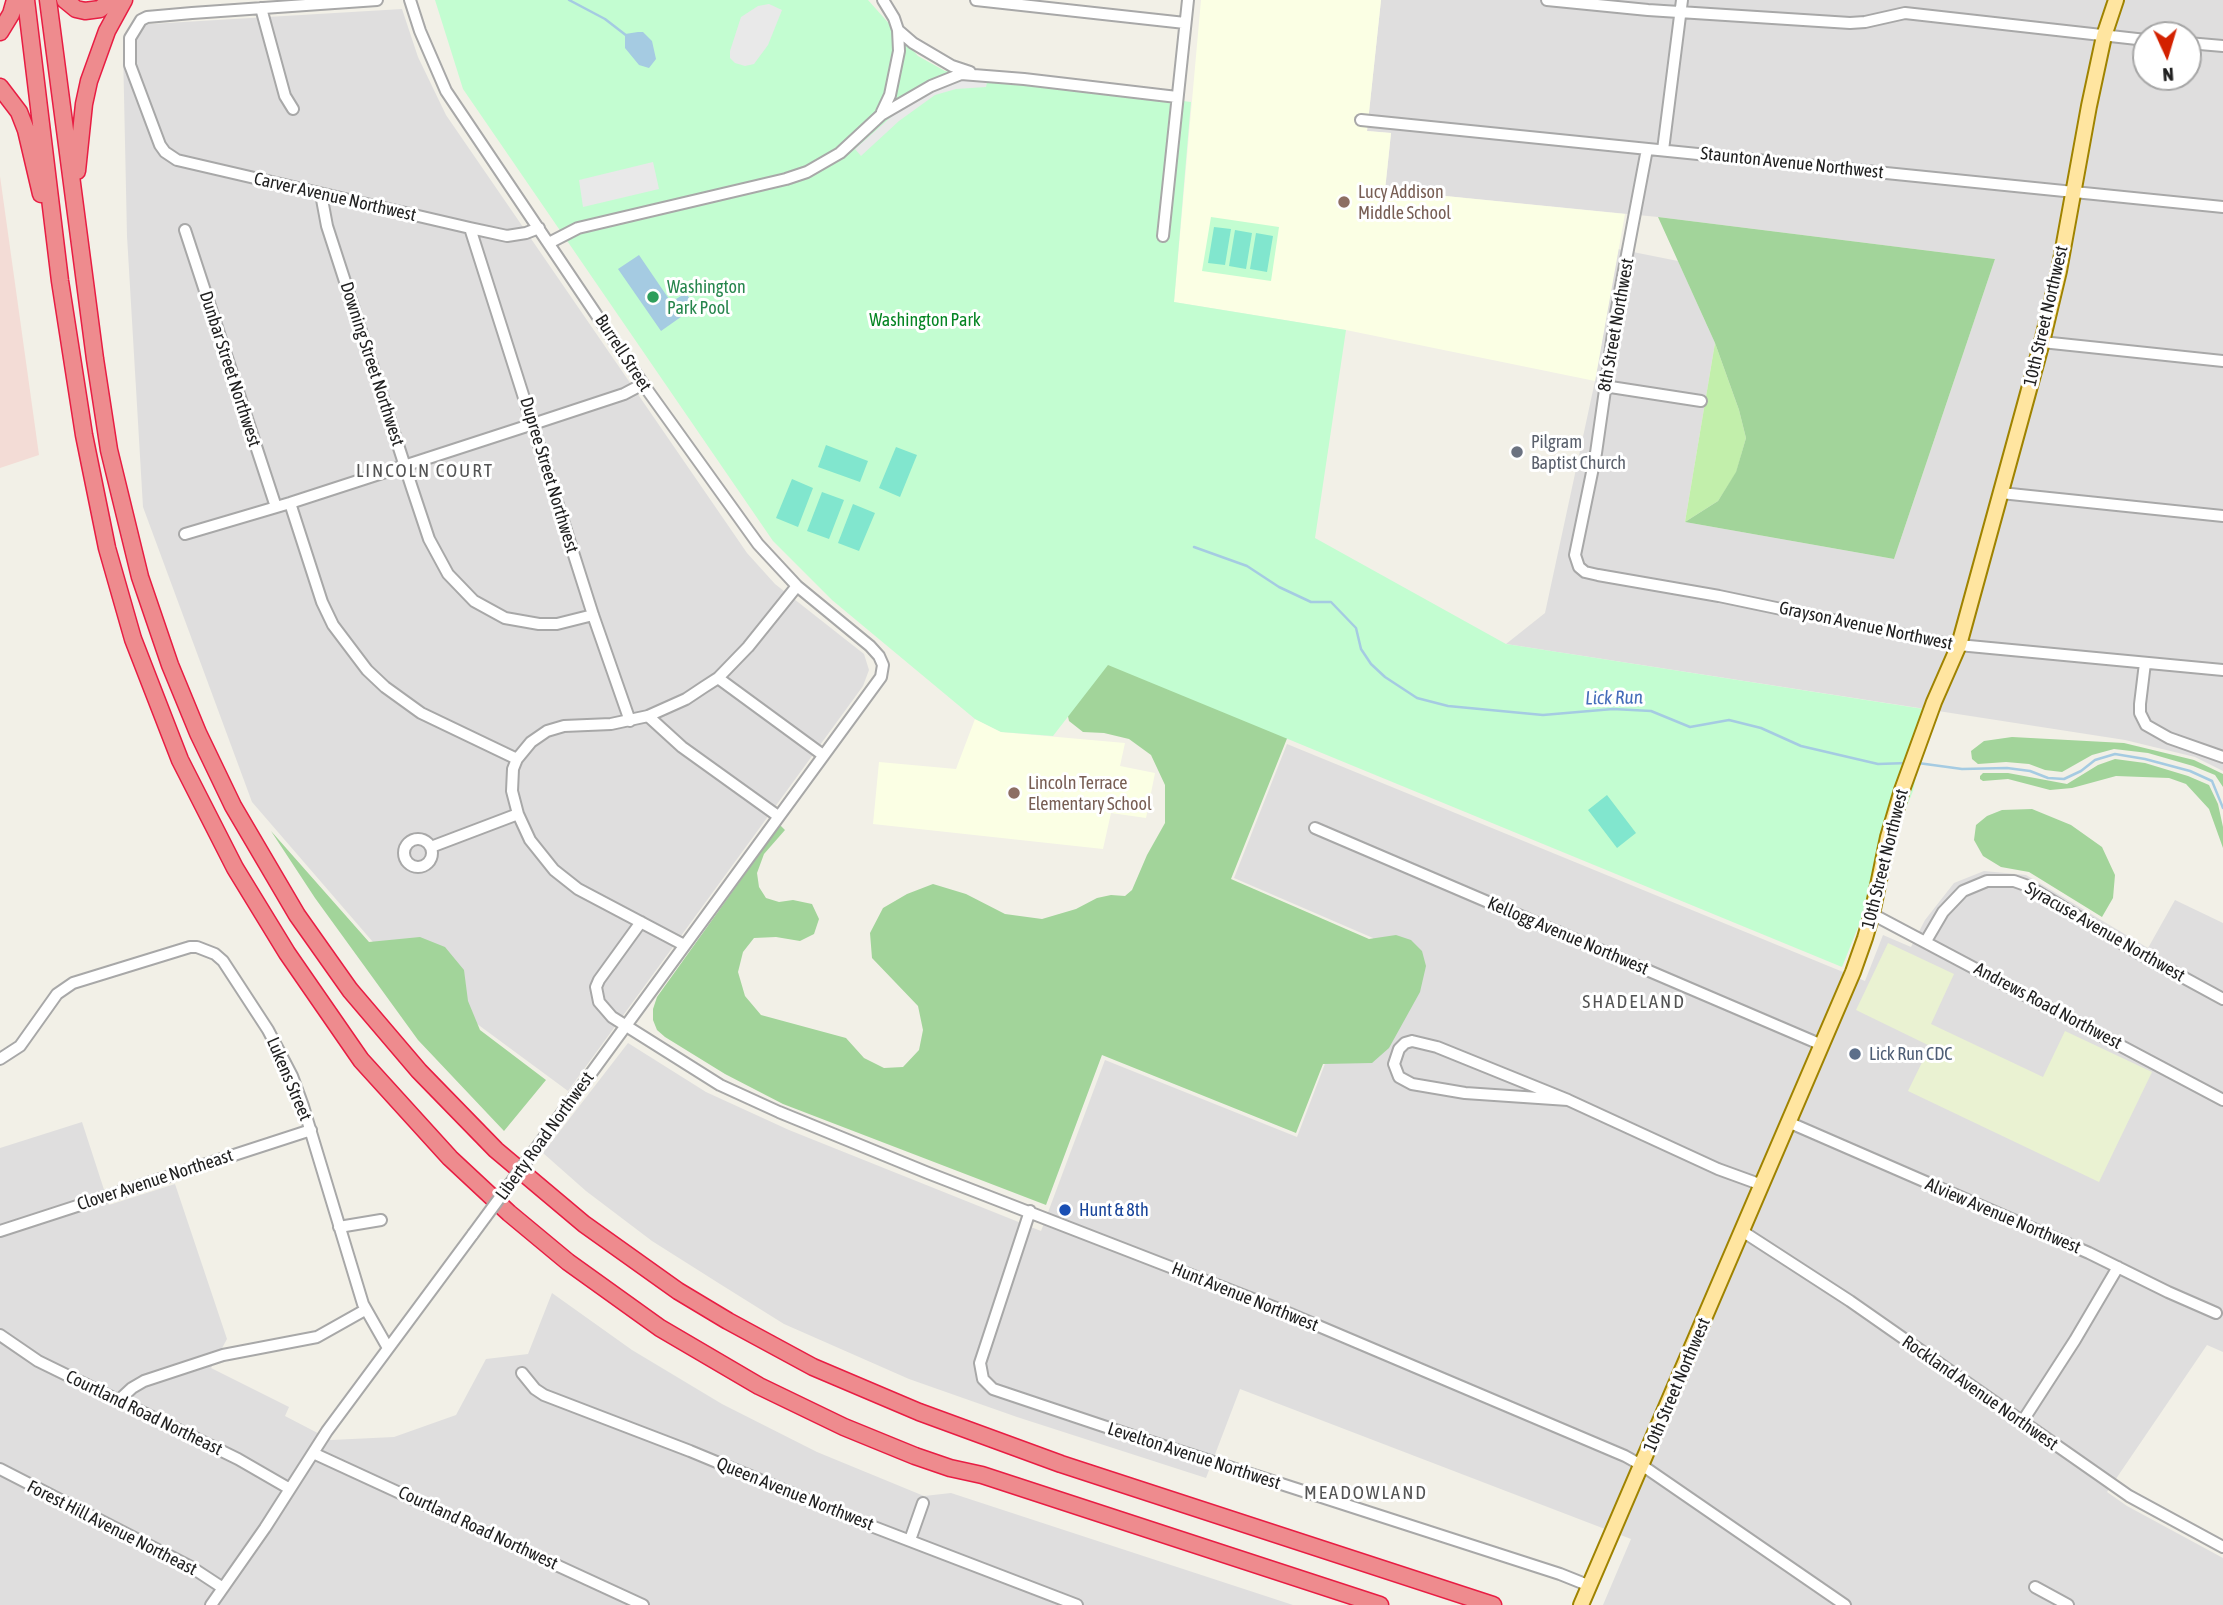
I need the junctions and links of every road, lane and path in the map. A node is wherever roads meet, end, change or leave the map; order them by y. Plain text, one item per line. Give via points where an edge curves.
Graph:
1 (15, 0) edge
2 (26, 0) edge
3 (48, 0) edge
4 (65, 0) edge
5 (111, 0) edge
6 (124, 0) edge
7 (377, 0) edge
8 (410, 0) edge
9 (883, 0) edge
10 (976, 0) edge
11 (1188, 0) edge
12 (1547, 0) edge
13 (1682, 0) edge
14 (2116, 0) edge
15 (261, 8) junction
16 (1681, 12) junction
17 (1185, 23) junction
18 (898, 30) junction
19 (0, 32) edge
20 (2104, 36) junction
21 (2132, 39) edge
22 (2202, 44) edge
23 (2223, 46) edge
24 (972, 74) junction
25 (0, 87) edge
26 (1177, 97) junction
27 (293, 109) dead end
28 (881, 115) junction
29 (1361, 120) dead end
30 (1647, 149) junction
31 (1663, 150) junction
32 (2072, 192) junction
33 (321, 194) junction
34 (75, 201) junction
35 (2223, 207) edge
36 (470, 228) junction
37 (539, 228) junction
38 (185, 230) dead end
39 (1163, 236) dead end
40 (549, 243) junction
41 (57, 256) junction
42 (2042, 342) junction
43 (2223, 361) edge
44 (643, 384) junction
45 (1604, 386) junction
46 (1701, 401) dead end
47 (533, 424) junction
48 (406, 465) junction
49 (2001, 493) junction
50 (1586, 502) joint
51 (290, 503) junction
52 (276, 507) junction
53 (2223, 516) edge
54 (185, 534) dead end
55 (797, 586) junction
56 (593, 615) junction
57 (1959, 645) junction
58 (2146, 663) junction
59 (2223, 670) edge
60 (883, 671) joint
61 (718, 678) junction
62 (648, 716) junction
63 (630, 721) junction
64 (823, 755) junction
65 (2223, 757) edge
66 (517, 759) junction
67 (518, 814) junction
68 (778, 816) junction
69 (1315, 828) dead end
70 (431, 847) dead end
71 (1872, 914) junction
72 (641, 922) junction
73 (1926, 941) junction
74 (684, 945) junction
75 (2223, 999) edge
76 (626, 1024) junction
77 (1822, 1045) junction
78 (0, 1059) edge
79 (1568, 1100) junction
80 (2223, 1100) edge
81 (1788, 1122) junction
82 (310, 1130) junction
83 (1762, 1185) junction
84 (1030, 1211) junction
85 (381, 1220) dead end
86 (339, 1227) junction
87 (0, 1231) edge
88 (1742, 1231) junction
89 (2118, 1267) junction
90 (365, 1310) junction
91 (2216, 1312) dead end
92 (0, 1335) edge
93 (388, 1348) junction
94 (522, 1373) dead end
95 (118, 1401) junction
96 (2022, 1422) junction
97 (313, 1453) junction
98 (1643, 1466) junction
99 (0, 1469) edge
100 (290, 1489) junction
101 (923, 1503) dead end
102 (910, 1541) junction
103 (2223, 1547) edge
104 (1590, 1586) junction
105 (2035, 1587) dead end
106 (223, 1588) junction
107 (211, 1605) edge
108 (643, 1605) edge
109 (1077, 1605) edge
110 (1380, 1605) edge
111 (1493, 1605) edge
112 (1581, 1605) edge
113 (1845, 1605) edge
114 (2068, 1605) edge

1 - 19 highway
2 - 41 highway
3 - 34 highway
4 - 5 highway via 85,11 100,9
6 - 34 highway via 89,81
7 - 15 street
8 - 37 street, Burrell Street via 446,91
9 - 18 street
10 - 17 street
11 - 17 street
12 - 16 street
13 - 16 street
14 - 20 main road, 10th Street Northwest
15 - 27 street via 285,96
15 - 33 street, Carver Avenue Northwest via 141,20 130,38 133,74 160,145 177,160
16 - 20 street via 1850,23 1905,13
16 - 31 street
17 - 26 street
18 - 24 street via 924,50
18 - 28 street via 899,51
20 - 21 street
20 - 32 main road, 10th Street Northwest
22 - 23 street
24 - 26 street
24 - 28 street via 931,86
25 - 41 highway via 26,130
26 - 39 street
28 - 40 street via 841,153 807,172 578,228
29 - 30 street, Staunton Avenue Northwest
30 - 31 street, Staunton Avenue Northwest
30 - 45 street, 8th Street Northwest
31 - 32 street, Staunton Avenue Northwest
32 - 35 street, Staunton Avenue Northwest
32 - 42 main road, 10th Street Northwest
33 - 36 street, Carver Avenue Northwest
33 - 48 street, Downing Street Northwest via 327,226
34 - 111 highway via 114,478 140,577 198,733 251,839 316,943 350,990 470,1124 554,1200 647,1270 813,1367 1061,1464
36 - 37 street, Carver Avenue Northwest via 506,236
36 - 47 street, Dupree Street Northwest
37 - 40 street, Burrell Street
38 - 52 street, Dunbar Street Northwest
40 - 44 street, Burrell Street
41 - 110 highway via 86,447 107,548 133,639 180,760 234,868 308,985 361,1060 450,1158 538,1237 630,1307 725,1367 810,1411 950,1468
42 - 43 street
42 - 49 main road, 10th Street Northwest
44 - 47 street
44 - 55 street, Burrell Street via 758,544
45 - 46 street
45 - 50 street, 8th Street Northwest
47 - 48 street
47 - 56 street, Dupree Street Northwest
48 - 51 street
48 - 56 street, Downing Street Northwest via 429,539 448,575 474,601 505,618 530,624 557,624
49 - 53 street
49 - 57 main road, 10th Street Northwest
50 - 57 street, Grayson Avenue Northwest via 1575,558 1585,572
51 - 52 street
51 - 66 street via 322,602 333,625 368,670 421,713
52 - 54 street
55 - 60 street, Burrell Street via 870,646 881,659
55 - 61 street
56 - 63 street, Dupree Street Northwest
57 - 58 street, Grayson Avenue Northwest
57 - 71 main road, 10th Street Northwest via 1902,790
58 - 59 street, Grayson Avenue Northwest
58 - 65 street via 2140,713 2146,725
60 - 64 street, Liberty Road Northwest
61 - 62 street
61 - 64 street
62 - 63 street
62 - 68 street via 682,747
63 - 66 street via 555,728 531,741
64 - 68 street, Liberty Road Northwest
66 - 67 street via 512,781
67 - 70 street
67 - 72 street via 530,840 554,870 578,889
68 - 74 street, Liberty Road Northwest
69 - 77 street, Kellogg Avenue Northwest
71 - 73 street, Andrews Road Northwest
71 - 77 main road, 10th Street Northwest
72 - 74 street
72 - 76 street, Hunt Avenue Northwest via 596,987 605,1010
73 - 75 street, Syracuse Avenue Northwest via 1942,912 1963,891 1987,881 2014,881
73 - 80 street, Andrews Road Northwest
74 - 76 street, Liberty Road Northwest
76 - 84 street, Hunt Avenue Northwest via 720,1085
76 - 93 street, Liberty Road Northwest, bridge
77 - 81 main road, 10th Street Northwest
78 - 82 street, Lukens Street via 20,1046 57,994 73,983 190,947 205,949 223,961 268,1030 292,1076
79 - 79 street via 1419,1041 1405,1043 1395,1056 1395,1071 1412,1084 1465,1093
79 - 83 street
81 - 83 main road, 10th Street Northwest
81 - 89 street, Alview Avenue Northwest
82 - 86 street, Lukens Street
82 - 87 street, Clover Avenue Northeast
83 - 88 main road, 10th Street Northwest
84 - 98 street, Hunt Avenue Northwest via 1276,1308
84 - 104 street, Levelton Avenue Northwest via 980,1363 983,1379 993,1389
85 - 86 street
86 - 90 street, Lukens Street
88 - 96 street, Rockland Avenue Northwest
88 - 98 main road, 10th Street Northwest
89 - 91 street, Alview Avenue Northwest
89 - 96 street
90 - 93 street, Lukens Street
90 - 95 street via 317,1337 223,1354 144,1381
92 - 95 street, Courtland Road Northeast
93 - 97 street, Liberty Road Northwest
94 - 102 street, Queen Avenue Northwest via 544,1395
95 - 100 street, Courtland Road Northeast
96 - 103 street, Rockland Avenue Northwest via 2129,1496
97 - 100 street, Liberty Road Northwest
97 - 108 street, Courtland Road Northwest
98 - 104 main road, 10th Street Northwest
98 - 113 street, Hunt Avenue Northwest
99 - 106 street, Forest Hill Avenue Northeast
100 - 106 street, Liberty Road Northwest
101 - 102 street
102 - 109 street, Queen Avenue Northwest
104 - 112 main road, 10th Street Northwest
105 - 114 street
106 - 107 street, Liberty Road Northwest

